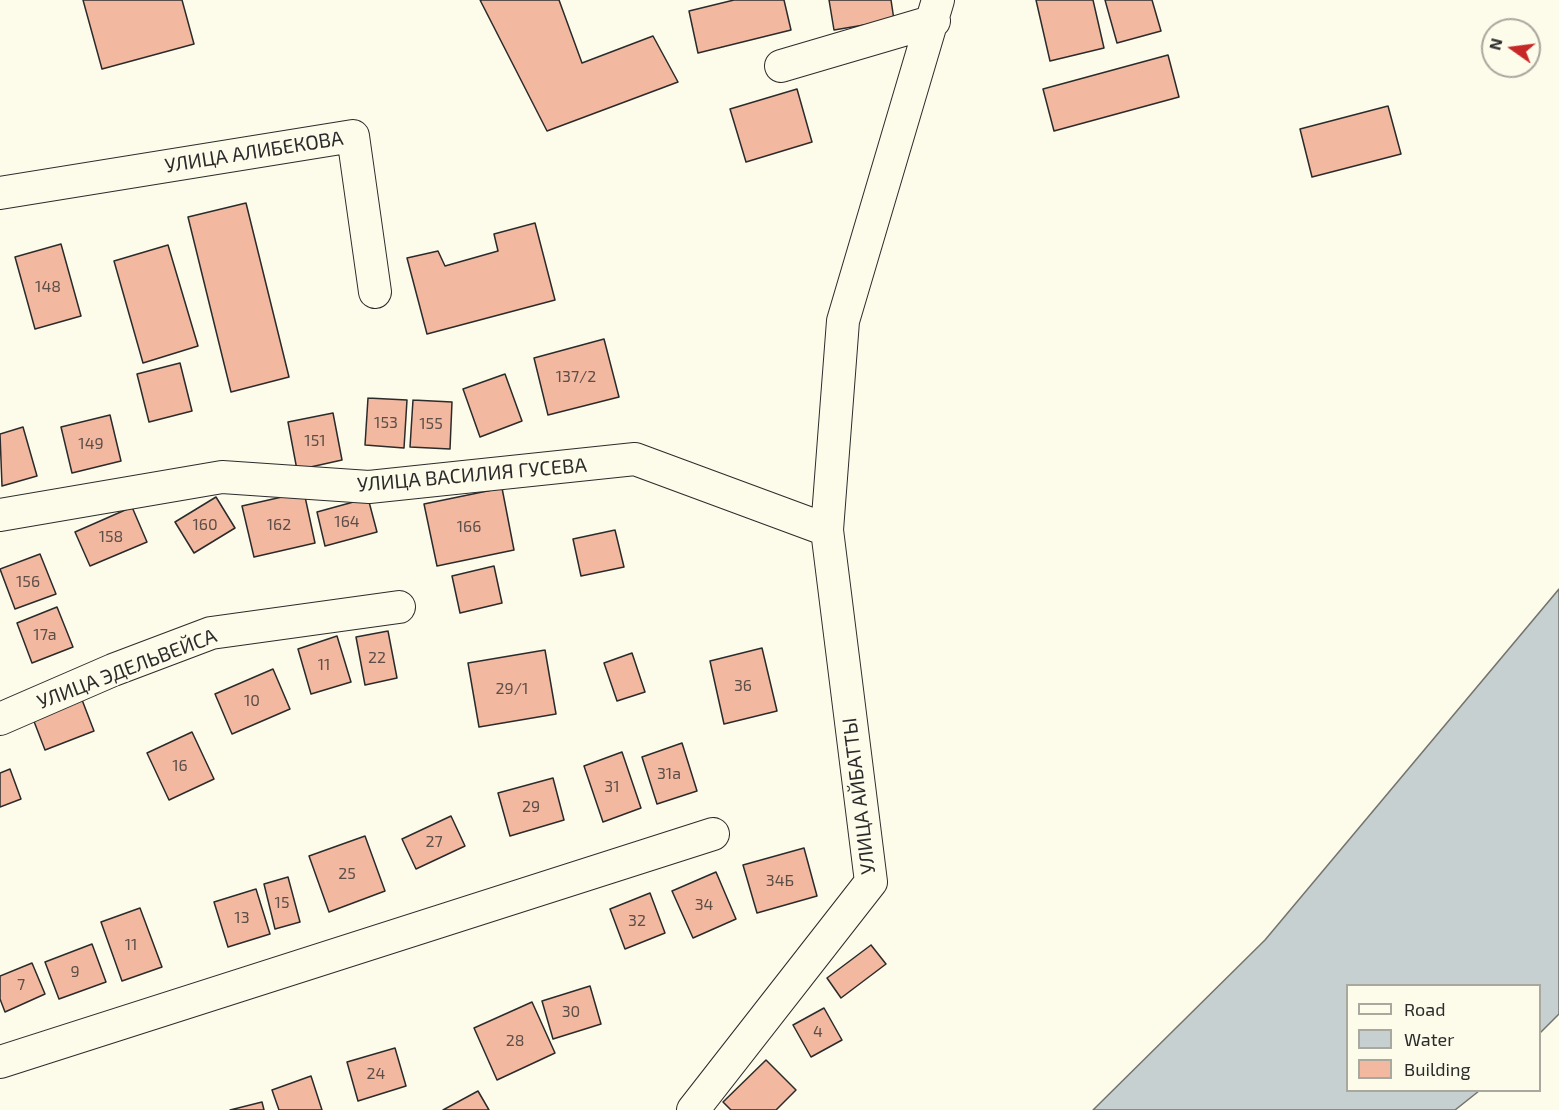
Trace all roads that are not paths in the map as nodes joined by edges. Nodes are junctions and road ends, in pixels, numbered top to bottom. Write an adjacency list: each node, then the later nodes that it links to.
1 (936, 10): 2 (street); 6 (street, УЛИЦА АЙБАТТЫ)
2 (781, 66)
3 (0, 193): 4 (street, УЛИЦА АЛИБЕКОВА)
4 (375, 292)
5 (0, 514): 6 (street, УЛИЦА ВАСИЛИЯ ГУСЕВА)
6 (827, 530): 11 (street, УЛИЦА АЙБАТТЫ)
7 (399, 607): 8 (street, УЛИЦА ЭДЕЛЬВЕЙСА)
8 (0, 719)
9 (713, 834): 10 (street)
10 (0, 1062)
11 (693, 1110)

